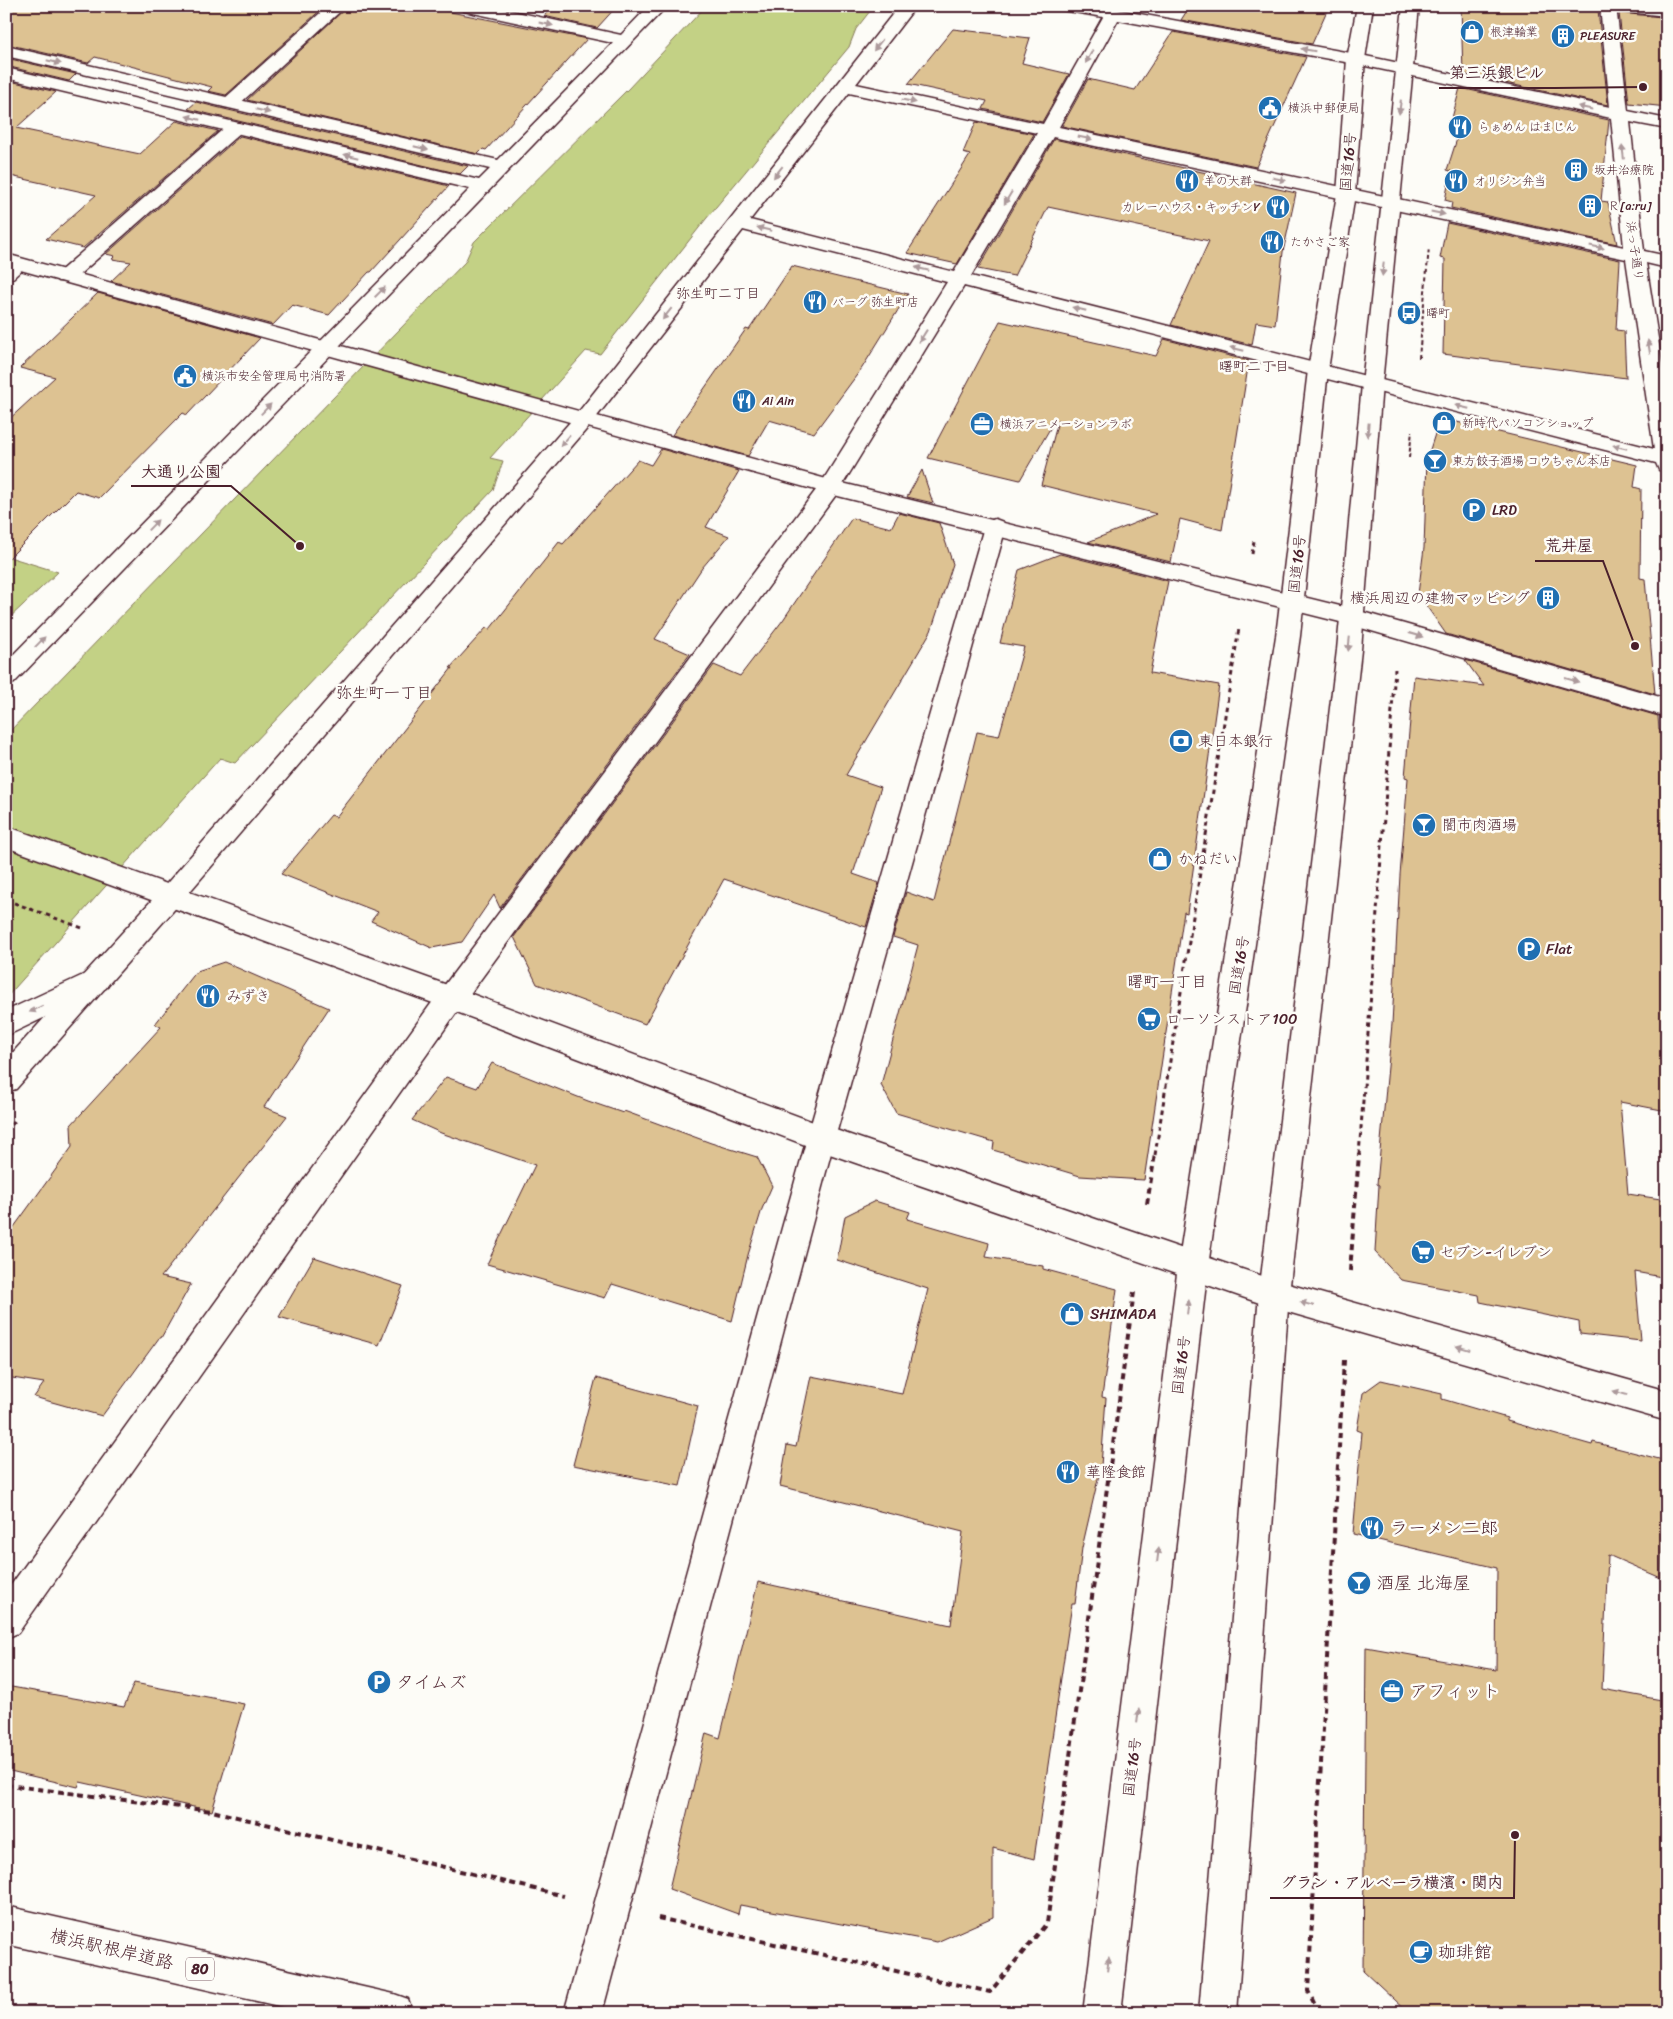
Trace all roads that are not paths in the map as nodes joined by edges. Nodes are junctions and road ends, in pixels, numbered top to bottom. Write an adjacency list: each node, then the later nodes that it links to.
1 (338, 6): 18 (main road)
2 (464, 6): 12 (main road, one-way to 12)
3 (659, 6): 12 (main road)
4 (908, 6): 17 (main road, one-way to 17)
5 (1068, 6): 11 (main road)
6 (1365, 6): 14 (main road, 国道16号)
7 (1411, 6): 15 (main road)
8 (1608, 6): 19 (main road, 浜っ子通り)
9 (1620, 6): 10 (main road)
10 (1667, 11)
11 (1113, 14): 14 (main road, one-way to 11); 22 (main road, one-way to 22)
12 (626, 41): 23 (main road)
13 (6, 50): 18 (main road, one-way to 18)
14 (1356, 59): 15 (main road); 25 (main road, 国道16号)
15 (1404, 70): 19 (main road, one-way to 15); 26 (main road, one-way to 26)
16 (6, 73): 21 (main road, one-way to 16)
17 (845, 87): 22 (main road, one-way to 22); 27 (main road, one-way to 27)
18 (230, 103): 23 (main road, one-way to 23)
19 (1618, 114): 20 (main road); 28 (main road, 浜っ子通り, one-way to 19)
20 (1667, 124)
21 (235, 128): 24 (main road, one-way to 21); 31 (main road)
22 (1048, 130): 25 (main road, one-way to 25); 32 (main road, one-way to 32)
23 (504, 168): 24 (main road)
24 (484, 187): 33 (main road, one-way to 24)
25 (1346, 194): 26 (main road); 34 (main road, 国道16号)
26 (1390, 203): 28 (main road, one-way to 28); 35 (main road, one-way to 35)
27 (739, 222): 32 (main road, one-way to 27); 36 (main road, one-way to 36)
28 (1635, 255): 29 (main road); 37 (main road, 浜っ子通り, one-way to 28)
29 (1667, 262)
30 (10, 266): 31 (main road)
31 (65, 277): 33 (main road)
32 (959, 279): 34 (main road, one-way to 32); 39 (main road, one-way to 39)
33 (326, 347): 36 (main road); 43 (main road, one-way to 33)
34 (1318, 370): 35 (main road); 41 (main road, 国道16号)
35 (1372, 384): 37 (main road, one-way to 35); 42 (main road, one-way to 42)
36 (584, 419): 39 (main road); 46 (main road, one-way to 46)
37 (1666, 459): 38 (main road, 浜っ子通り)
38 (1667, 465)
39 (830, 487): 40 (main road); 48 (main road)
40 (995, 526): 41 (main road); 51 (main road)
41 (1292, 602): 42 (main road); 52 (main road, 国道16号)
42 (1352, 617): 44 (main road, one-way to 44); 53 (main road, one-way to 53)
43 (6, 677)
44 (1667, 708)
45 (6, 836): 46 (main road)
46 (171, 896): 47 (main road); 48 (main road)
47 (96, 980): 49 (main road, one-way to 49); 50 (main road)
48 (451, 998): 51 (main road); 55 (main road)
49 (6, 1024)
50 (6, 1080)
51 (821, 1138): 52 (main road); 58 (main road)
52 (1193, 1266): 53 (main road); 59 (main road, 国道16号, one-way to 52)
53 (1274, 1294): 54 (main road, one-way to 53); 60 (main road)
54 (1667, 1406)
55 (6, 1621)
56 (6, 1924): 57 (main road, 横浜駅根岸道路 / 80)
57 (394, 2013)
58 (583, 2013)
59 (1102, 2013)
60 (1218, 2013)

